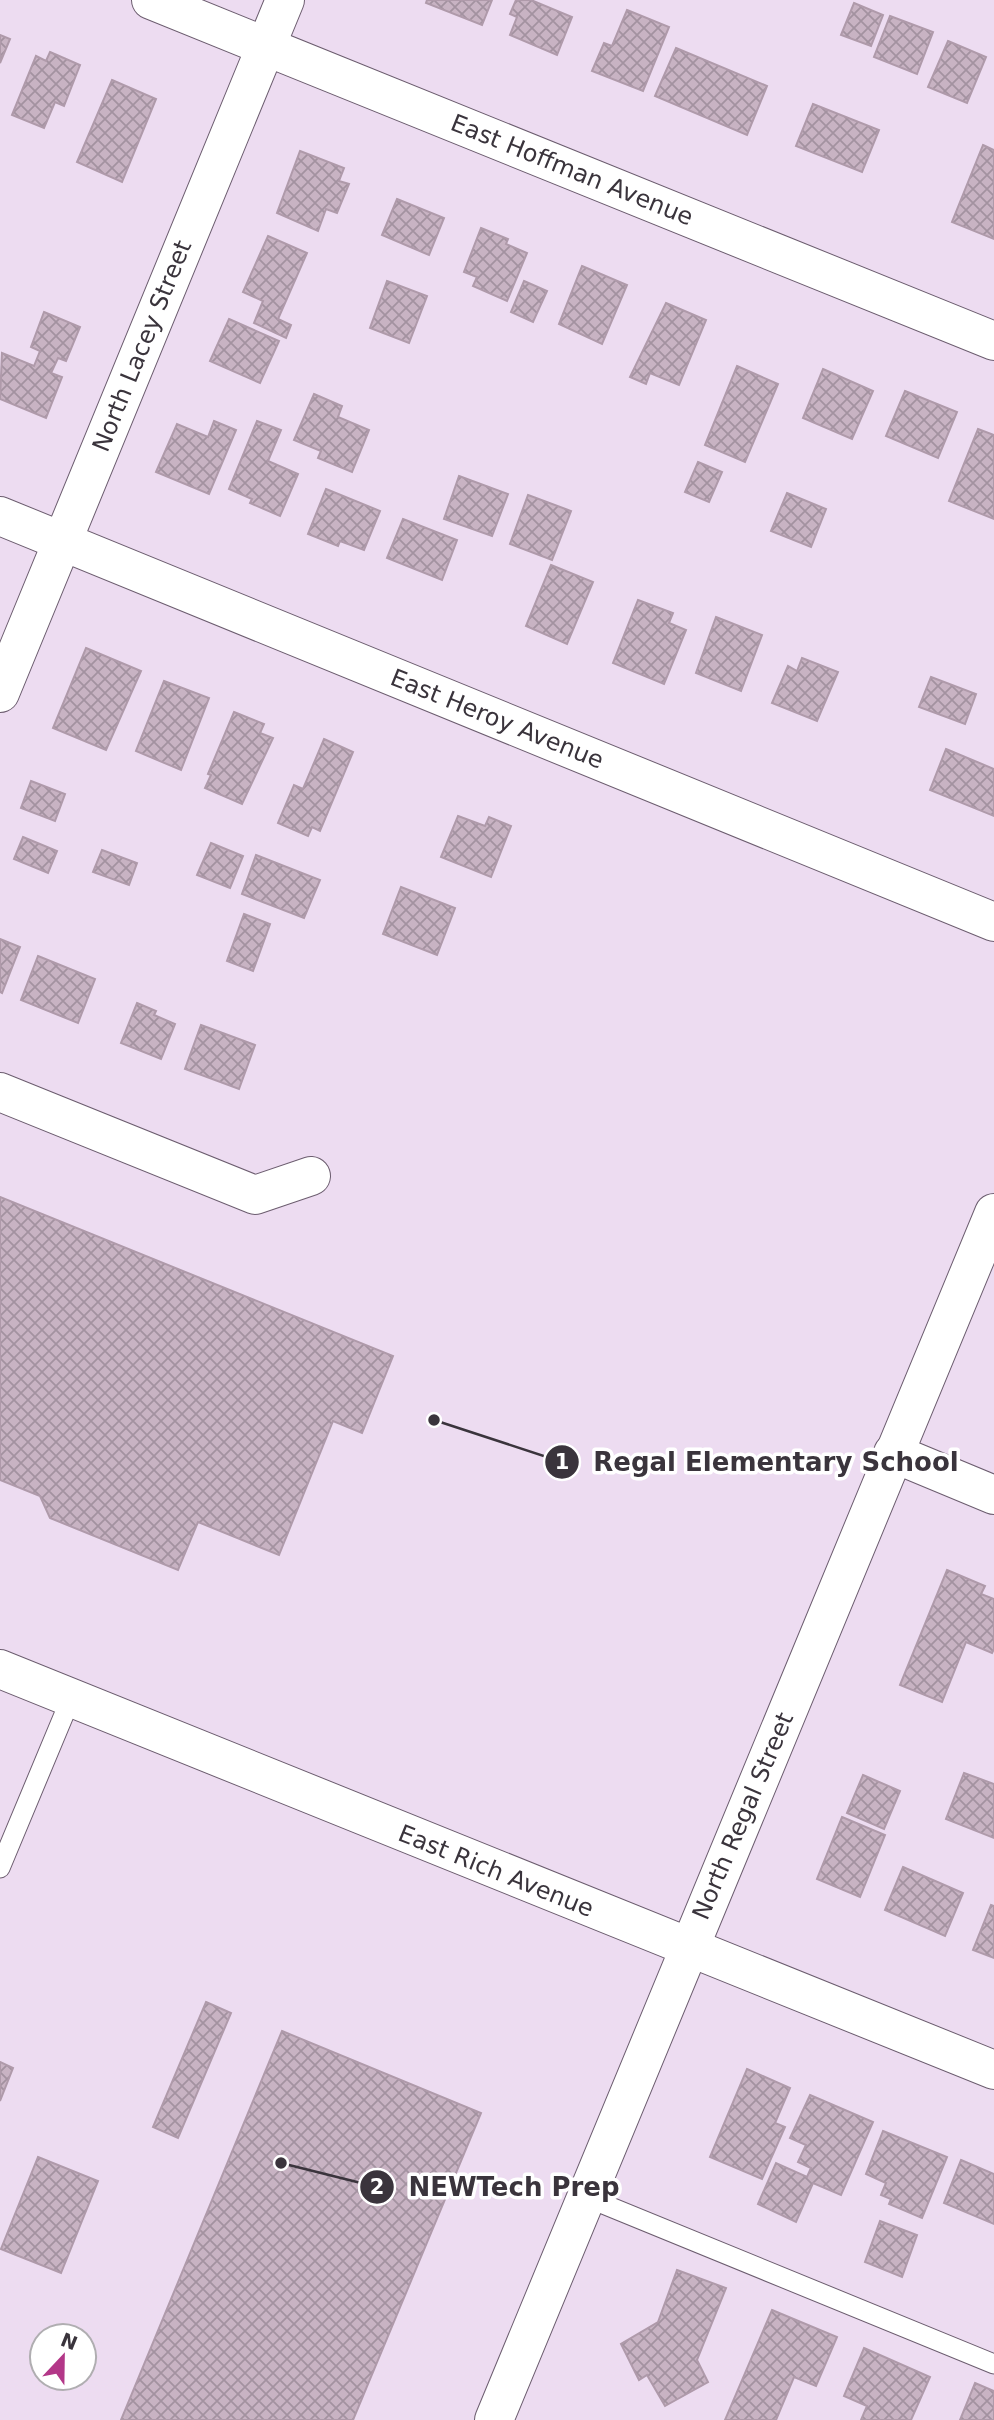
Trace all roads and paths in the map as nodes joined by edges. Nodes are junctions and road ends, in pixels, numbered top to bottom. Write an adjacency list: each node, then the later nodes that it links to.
1 (151, 0): 3 (street, East Hoffman Avenue)
2 (285, 0): 3 (street, North Lacey Street)
3 (266, 46): 4 (street, East Hoffman Avenue); 6 (street, North Lacey Street)
4 (994, 341)
5 (0, 516): 6 (street, East Heroy Avenue)
6 (62, 541): 7 (street, North Lacey Street); 8 (street, East Heroy Avenue)
7 (0, 693)
8 (994, 922)
9 (0, 1092): 10 (street)
10 (311, 1176)
11 (994, 1213): 12 (street, North Regal Street)
12 (893, 1453): 13 (street); 17 (street, North Regal Street)
13 (994, 1494)
14 (0, 1669): 15 (street, East Rich Avenue)
15 (71, 1698): 16 (lane); 17 (street, East Rich Avenue)
16 (0, 1868)
17 (688, 1949): 18 (street, East Rich Avenue); 19 (street, North Regal Street)
18 (994, 2070)
19 (586, 2197): 20 (lane); 21 (street, North Regal Street)
20 (994, 2364)
21 (494, 2420)

